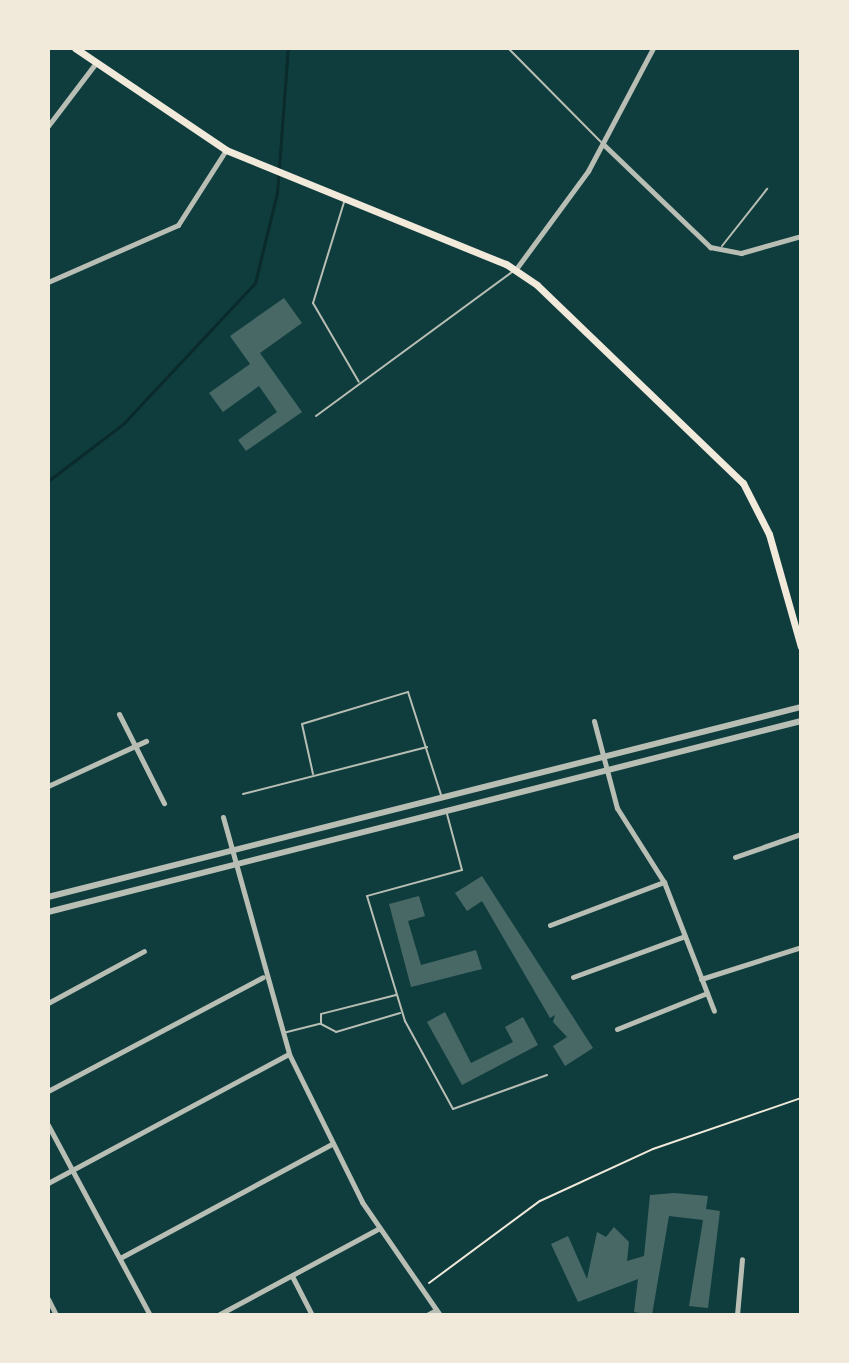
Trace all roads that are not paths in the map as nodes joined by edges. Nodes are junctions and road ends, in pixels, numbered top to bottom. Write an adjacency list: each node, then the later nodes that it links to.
1 (75, 48): 4 (main road)
2 (508, 48): 6 (lane)
3 (653, 48): 6 (street)
4 (95, 64): 5 (street); 7 (main road)
5 (48, 126)
6 (603, 144): 11 (street); 12 (street)
7 (226, 150): 9 (main road); 13 (street)
8 (767, 189): 11 (lane)
9 (345, 198): 12 (main road); 14 (lane)
10 (801, 236): 11 (street)
11 (718, 250)
12 (516, 269): 14 (lane); 16 (main road)
13 (48, 282)
14 (360, 383): 15 (lane)
15 (316, 416)
16 (801, 647)
17 (801, 707): 24 (street)
18 (119, 714): 23 (street)
19 (594, 721): 24 (street)
20 (801, 721): 25 (street)
21 (146, 741): 23 (street)
22 (428, 746): 26 (lane); 26 (lane); 29 (lane)
23 (132, 750): 27 (street); 30 (street)
24 (602, 756): 25 (street); 29 (street)
25 (606, 771): 31 (street); 37 (street)
26 (313, 774): 28 (lane)
27 (48, 786)
28 (243, 794)
29 (441, 797): 34 (street)
30 (164, 803)
31 (446, 812): 36 (street); 48 (lane)
32 (223, 817): 34 (street)
33 (801, 834): 35 (street)
34 (230, 851): 36 (street); 38 (street)
35 (735, 857)
36 (233, 865): 39 (street); 44 (street)
37 (664, 882): 40 (street); 41 (street)
38 (48, 897)
39 (48, 912)
40 (550, 925)
41 (685, 936): 45 (street); 46 (street)
42 (801, 947): 46 (street)
43 (144, 951): 49 (street)
44 (263, 977): 54 (street); 57 (street)
45 (573, 977)
46 (701, 979): 47 (street)
47 (707, 993): 50 (street); 53 (street)
48 (397, 995): 51 (lane); 52 (lane)
49 (48, 1003)
50 (714, 1011)
51 (402, 1012): 52 (lane); 56 (lane)
52 (321, 1024): 54 (lane)
53 (617, 1029)
54 (282, 1033): 55 (street)
55 (289, 1054): 59 (street); 60 (street)
56 (547, 1075)
57 (48, 1091)
58 (48, 1125): 60 (street)
59 (332, 1144): 62 (street); 63 (street)
60 (73, 1170): 61 (street); 63 (street)
61 (48, 1183)
62 (378, 1229): 65 (street); 67 (street)
63 (120, 1258): 69 (street)
64 (742, 1259): 73 (street)
65 (292, 1276): 70 (street); 71 (street)
66 (48, 1299): 68 (street)
67 (438, 1313): 72 (street)
68 (56, 1315)
69 (150, 1315)
70 (218, 1315)
71 (312, 1315)
72 (427, 1315)
73 (737, 1315)

